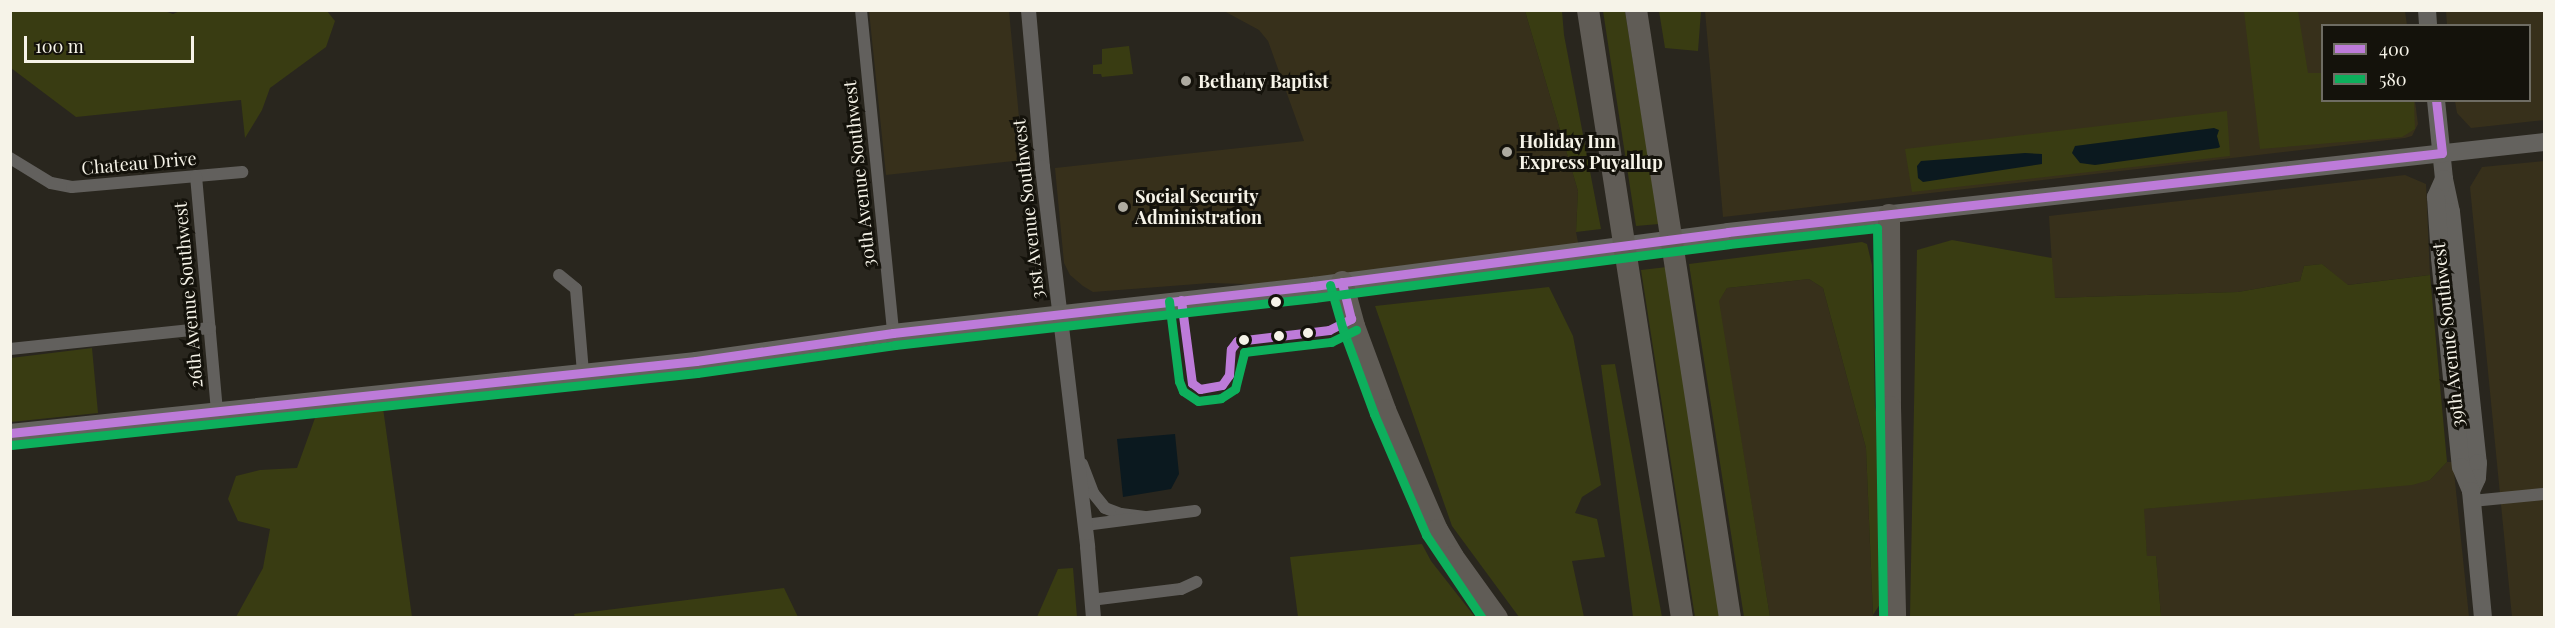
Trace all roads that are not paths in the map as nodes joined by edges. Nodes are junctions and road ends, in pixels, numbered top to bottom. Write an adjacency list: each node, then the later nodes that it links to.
1 (861, 10): 16 (street, 30th Avenue Southwest)
2 (1028, 10): 14 (street, 31st Avenue Southwest)
3 (1588, 10): 31 (highway)
4 (1636, 10): 32 (highway)
5 (2436, 102): 7 (main road, 39th Avenue Southwest)
6 (2544, 142): 7 (main road)
7 (2442, 153): 11 (main road); 23 (main road, 39th Avenue Southwest)
8 (10, 158): 10 (street, Chateau Drive)
9 (242, 171): 10 (street, Chateau Drive)
10 (196, 176): 15 (street, 26th Avenue Southwest)
11 (1889, 215): 13 (main road); 33 (highway)
12 (559, 275): 18 (street)
13 (1342, 282): 14 (main road); 30 (highway)
14 (1059, 315): 16 (main road); 21 (street, 31st Avenue Southwest)
15 (210, 328): 17 (street); 19 (street, 26th Avenue Southwest)
16 (893, 333): 18 (main road)
17 (10, 349)
18 (583, 373): 19 (main road)
19 (217, 411): 20 (main road)
20 (10, 433)
21 (1075, 441): 25 (street); 26 (street, 31st Avenue Southwest)
22 (2544, 494): 23 (street)
23 (2471, 496): 34 (main road, 39th Avenue Southwest)
24 (1196, 511): 25 (street)
25 (1145, 517): 26 (street)
26 (1085, 525): 28 (street, 31st Avenue Southwest)
27 (1196, 582): 28 (street)
28 (1091, 600): 29 (street, 31st Avenue Southwest)
29 (1092, 618)
30 (1497, 618)
31 (1682, 618)
32 (1730, 618)
33 (1895, 618)
34 (2483, 618)

